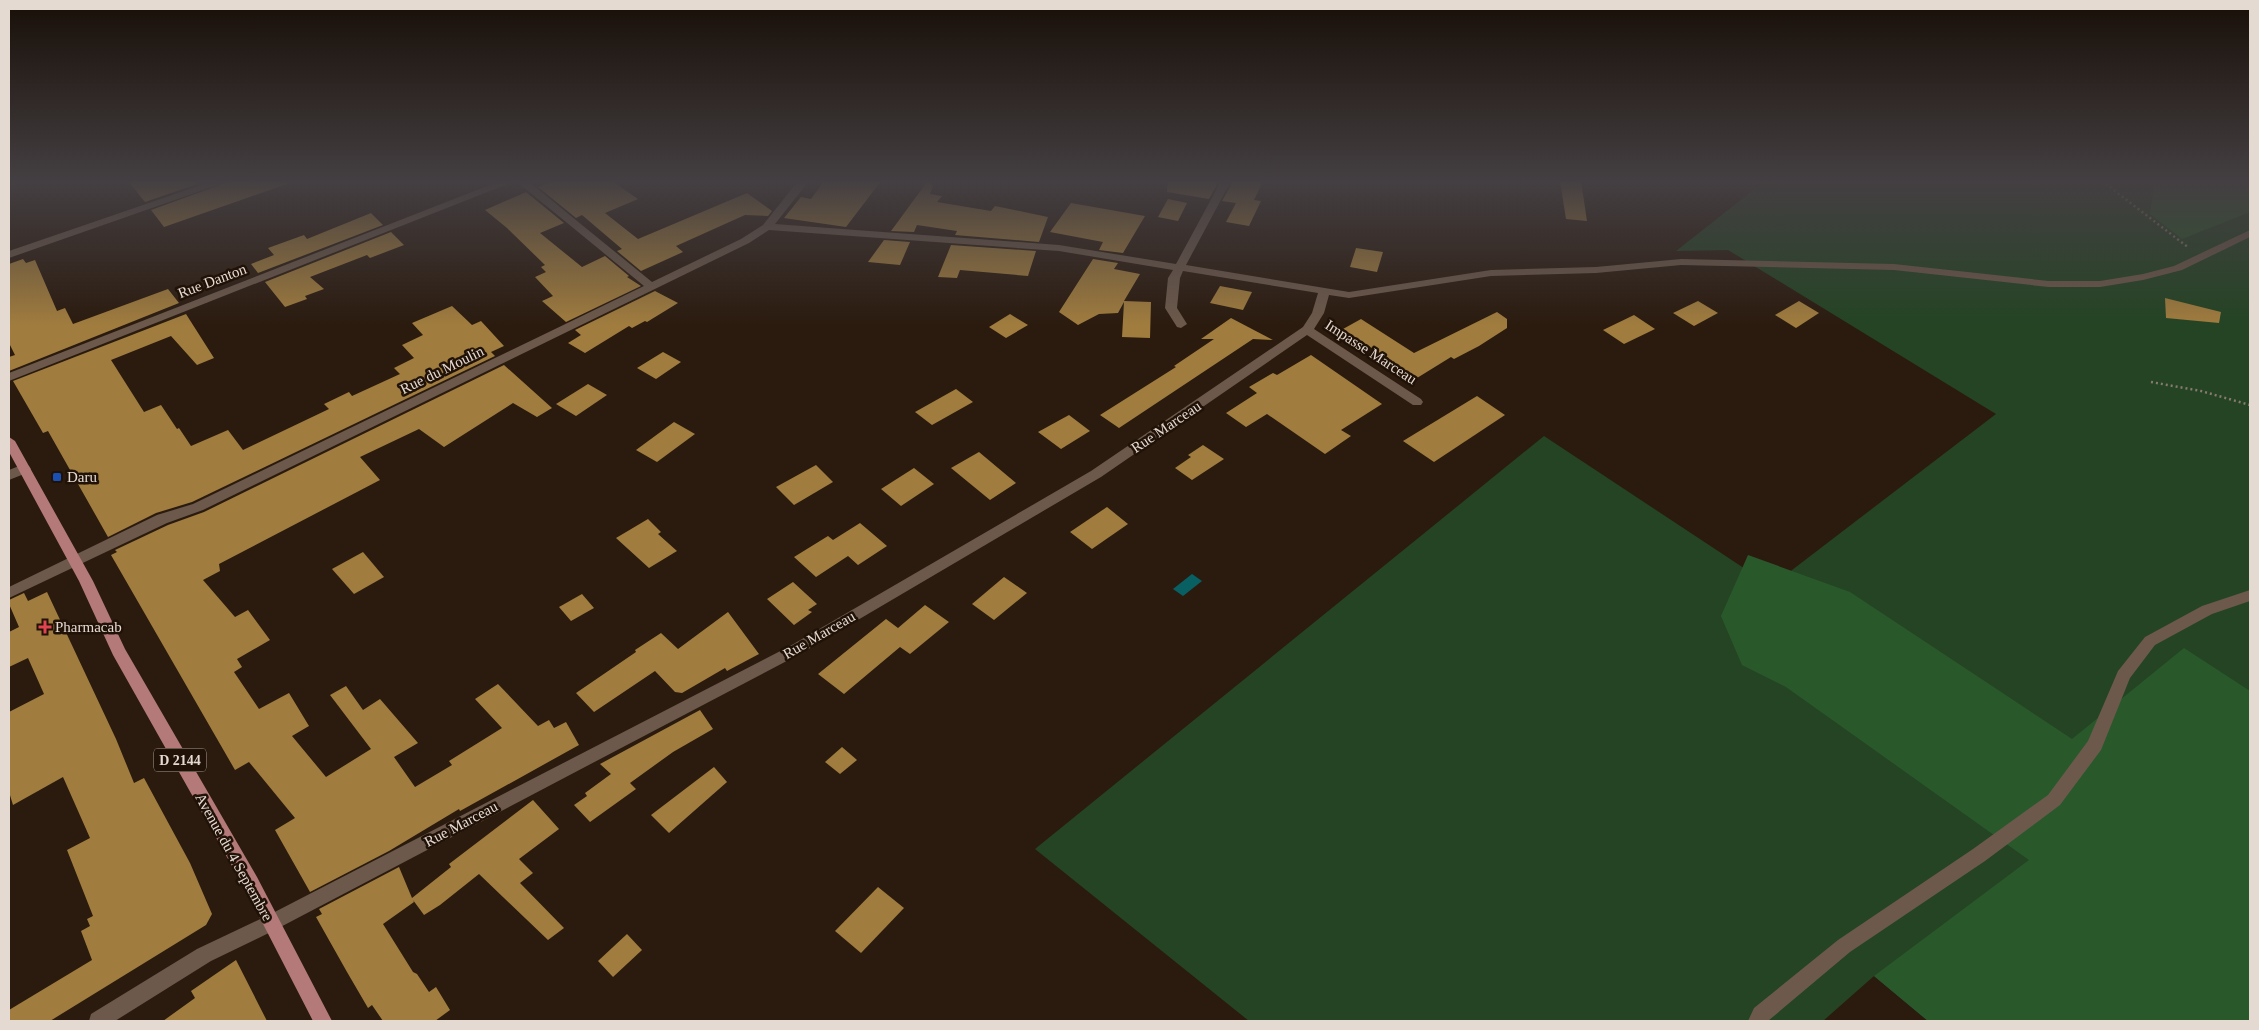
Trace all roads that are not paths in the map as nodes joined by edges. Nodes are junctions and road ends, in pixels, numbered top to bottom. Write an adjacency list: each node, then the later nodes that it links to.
1 (84, 229): 8 (street)
2 (387, 229): 14 (street, Rue Danton)
3 (581, 229): 10 (street)
4 (764, 229): 10 (street, Rue du Moulin)
5 (796, 229): 9 (street)
6 (1201, 229): 9 (street)
7 (2250, 233): 11 (street)
8 (9, 255)
9 (1181, 267): 11 (street); 12 (street)
10 (651, 286): 19 (street, Rue du Moulin)
11 (1324, 291): 13 (street, Rue Marceau)
12 (1181, 324)
13 (1307, 330): 15 (street, Impasse Marceau); 22 (street, Rue Marceau)
14 (9, 376)
15 (1417, 402)
16 (9, 440): 17 (main road, Avenue du 4 Septembre / D 2144)
17 (24, 469): 18 (street); 19 (main road, Avenue du 4 Septembre / D 2144)
18 (9, 475)
19 (75, 562): 20 (street, Rue du Moulin); 22 (main road, Avenue du 4 Septembre / D 2144)
20 (9, 592)
21 (2250, 595): 25 (street)
22 (270, 923): 23 (street, Rue Marceau); 24 (main road, Avenue du 4 Septembre / D 2144)
23 (98, 1021)
24 (323, 1021)
25 (1757, 1021)

